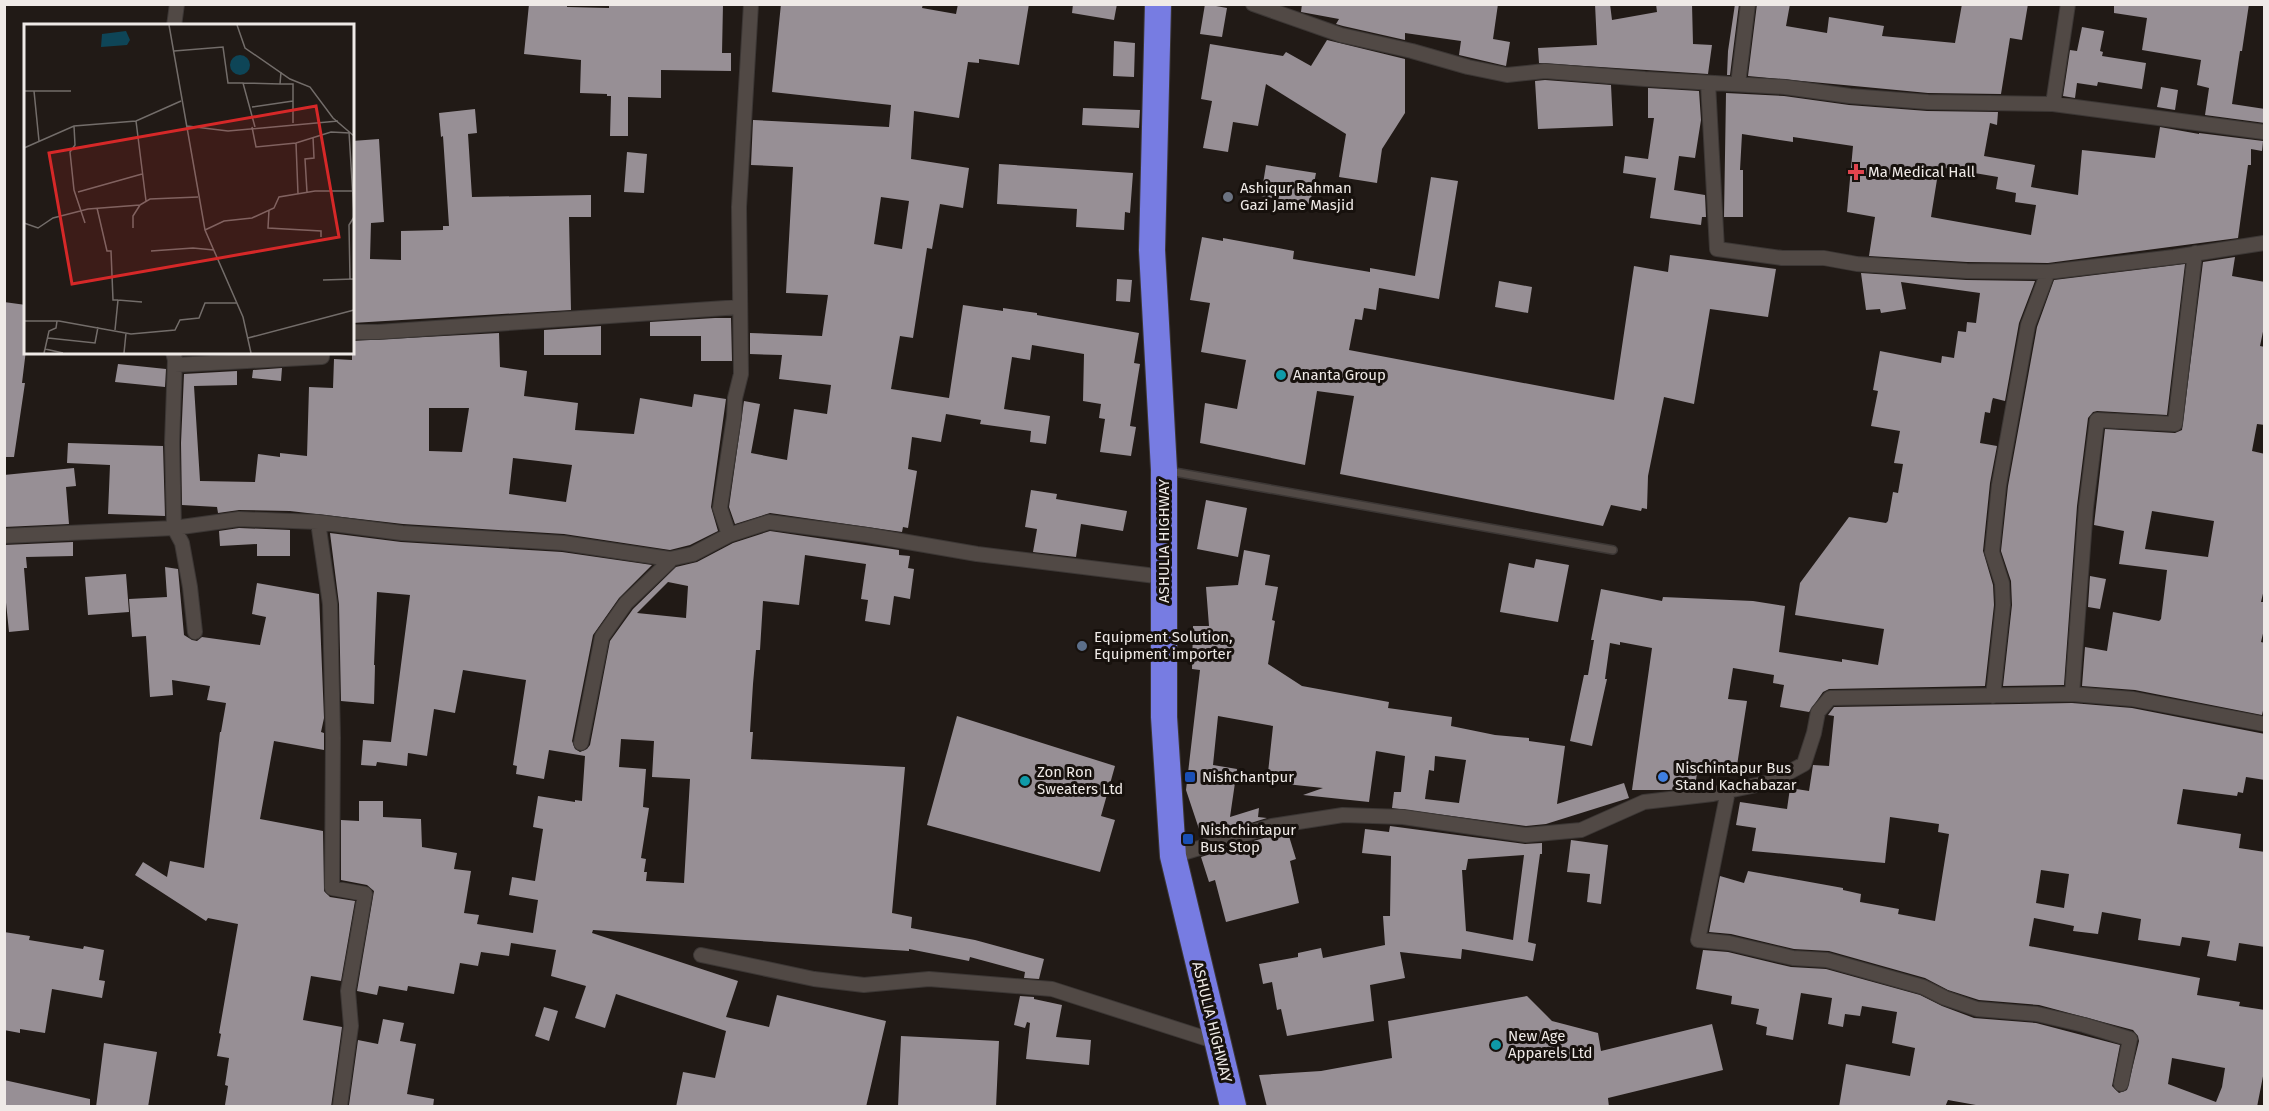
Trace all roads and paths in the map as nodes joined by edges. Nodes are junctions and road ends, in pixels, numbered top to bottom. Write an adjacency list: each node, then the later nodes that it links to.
1 (177, 4): 7 (street)
2 (752, 4): 15 (street)
3 (1158, 4): 19 (highway, ASHULIA HIGHWAY)
4 (1253, 4): 8 (street)
5 (1748, 4): 9 (street)
6 (2068, 4): 10 (street)
7 (174, 24)
8 (1708, 83): 9 (street); 14 (street)
9 (1738, 84): 10 (street)
10 (2053, 104): 11 (street)
11 (2265, 132)
12 (2265, 243): 13 (street)
13 (2195, 253): 14 (street); 28 (street)
14 (2048, 272): 29 (street)
15 (740, 307): 16 (street); 22 (street)
16 (354, 332)
17 (322, 354): 18 (street)
18 (174, 359): 21 (street)
19 (1164, 470): 24 (lane); 26 (highway, ASHULIA HIGHWAY)
20 (318, 522): 21 (street); 25 (street); 37 (street)
21 (174, 528): 23 (street); 27 (street)
22 (729, 535): 25 (street); 26 (street)
23 (4, 536)
24 (1613, 550)
25 (670, 559): 31 (street)
26 (1164, 577): 33 (highway, ASHULIA HIGHWAY)
27 (195, 632)
28 (2072, 694): 29 (street); 30 (street)
29 (1993, 696): 32 (street)
30 (2265, 724)
31 (581, 743)
32 (1728, 791): 33 (street); 36 (street)
33 (1173, 856): 35 (highway, ASHULIA HIGHWAY)
34 (701, 956): 35 (street)
35 (1217, 1042): 38 (highway, ASHULIA HIGHWAY)
36 (2121, 1084)
37 (340, 1107)
38 (1233, 1107)

